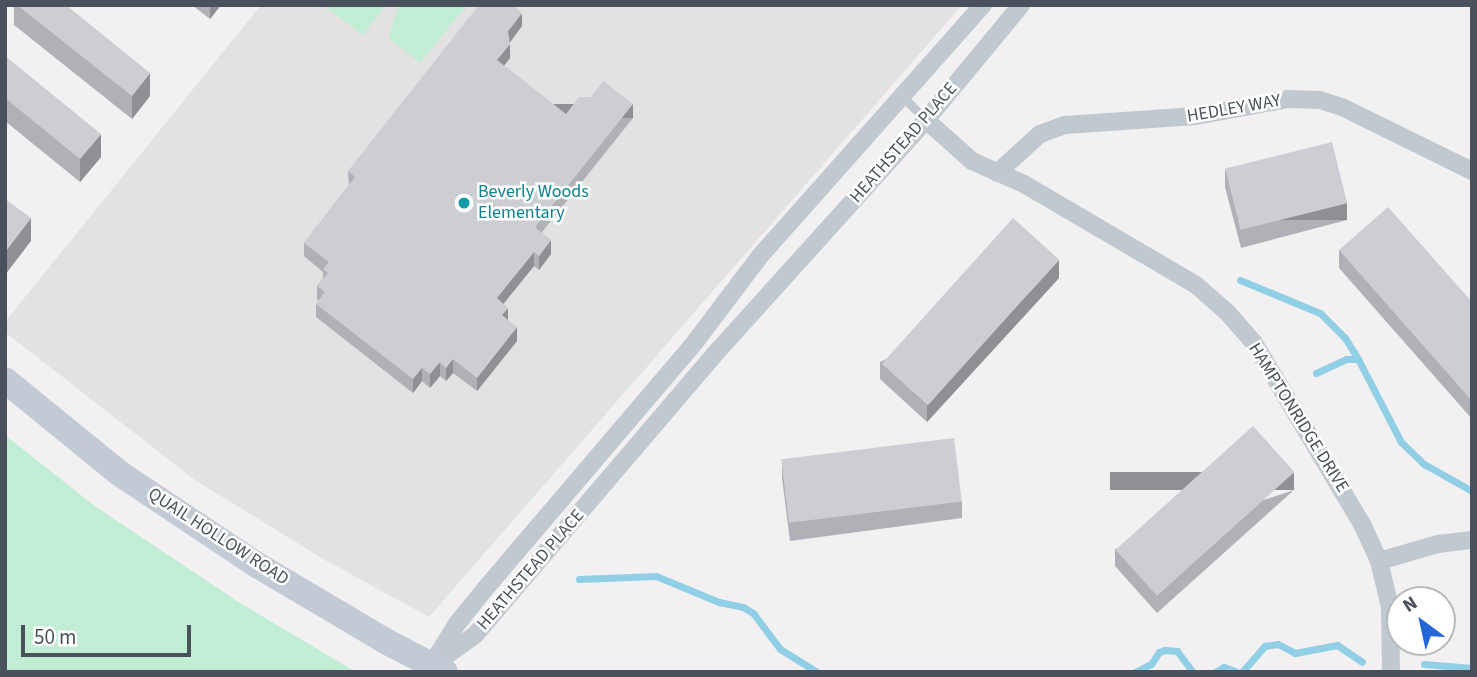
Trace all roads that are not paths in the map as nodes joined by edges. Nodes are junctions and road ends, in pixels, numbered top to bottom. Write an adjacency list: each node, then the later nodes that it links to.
1 (983, 5): 3 (street, HEATHSTEAD PLACE)
2 (1020, 5): 4 (street, HEATHSTEAD PLACE)
3 (903, 97): 4 (lane); 10 (street, HEATHSTEAD PLACE)
4 (926, 120): 6 (street, HAMPTONRIDGE DRIVE); 10 (street, HEATHSTEAD PLACE)
5 (1472, 171): 6 (street, HEDLEY WAY)
6 (997, 173): 9 (street, HAMPTONRIDGE DRIVE)
7 (5, 380): 10 (main road, QUAIL HOLLOW ROAD)
8 (1472, 540): 9 (street)
9 (1379, 561): 11 (street, HAMPTONRIDGE DRIVE)
10 (438, 669)
11 (1391, 672)

